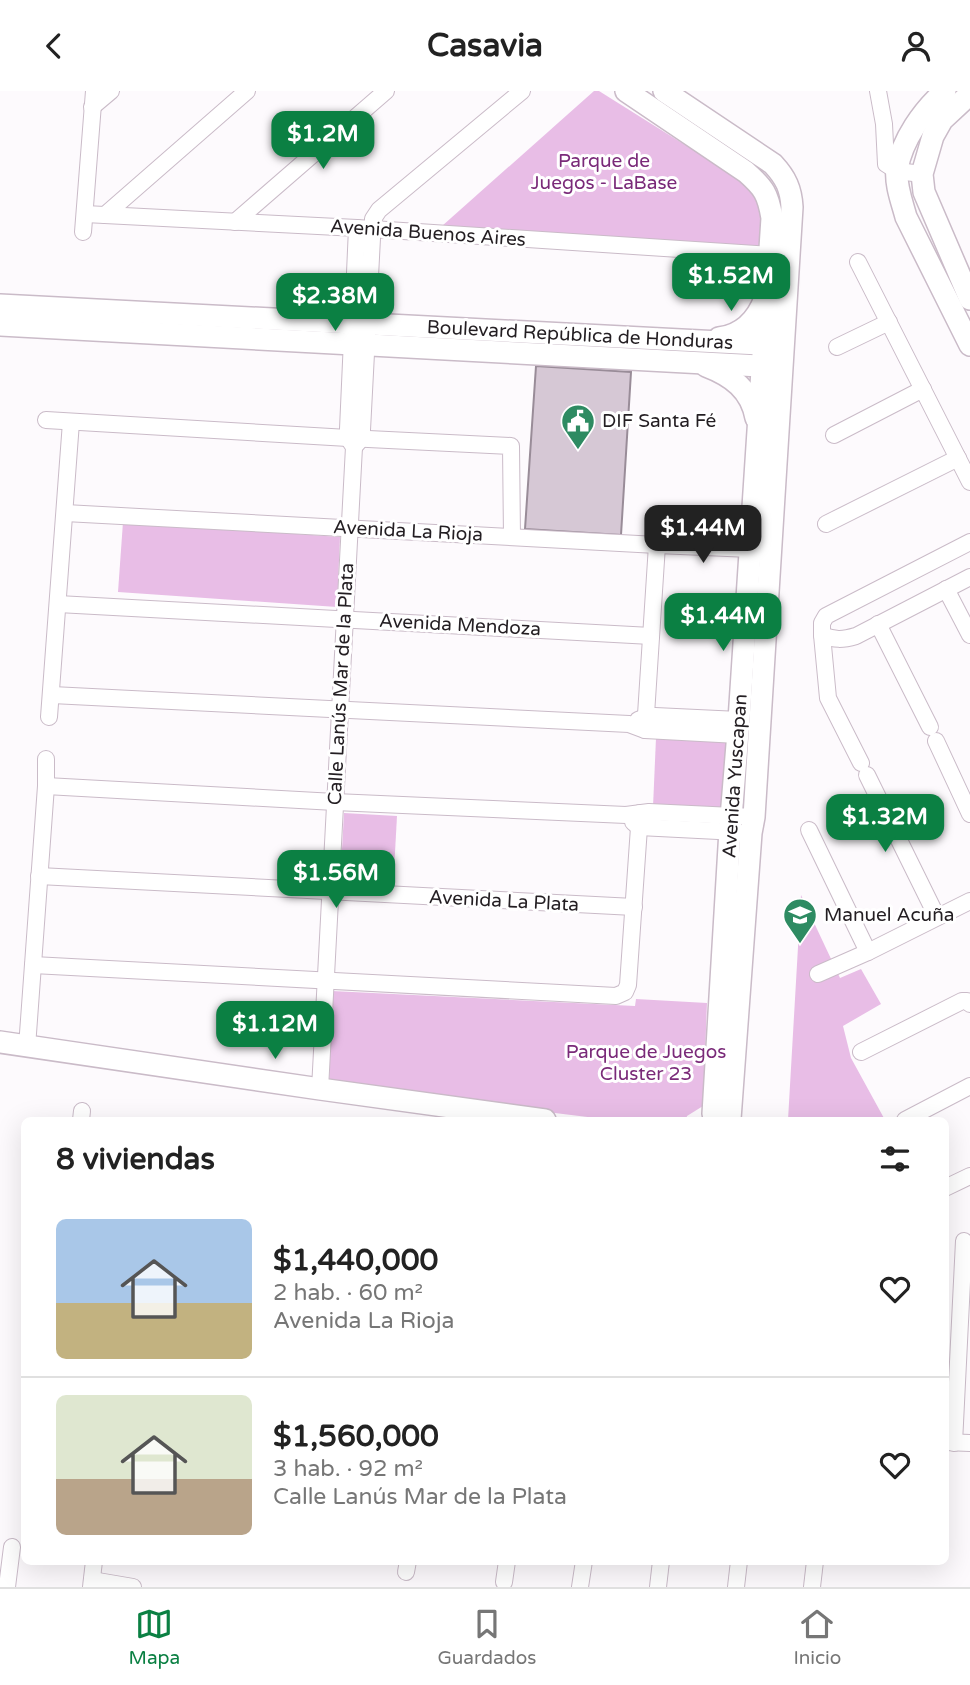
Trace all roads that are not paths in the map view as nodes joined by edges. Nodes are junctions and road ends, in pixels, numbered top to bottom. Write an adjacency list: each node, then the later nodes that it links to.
1 (111, 91): 10 (street)
2 (247, 91): 14 (street)
3 (386, 91): 15 (street)
4 (523, 91): 16 (street, Calle Lanús Mar de la Plata)
5 (626, 91): 18 (street, Avenida Yuscapan)
6 (664, 91): 29 (street, Avenida Yuscapan)
7 (878, 91): 12 (street)
8 (945, 91): 12 (street)
9 (970, 94): 11 (street)
10 (93, 99): 13 (street)
11 (924, 167): 12 (street); 21 (street)
12 (897, 171): 26 (street)
13 (85, 214): 14 (street, Avenida Buenos Aires); 17 (street)
14 (105, 215): 15 (street, Avenida Buenos Aires)
15 (235, 222): 16 (street, Avenida Buenos Aires)
16 (364, 229): 18 (street, Avenida Buenos Aires); 24 (street, Calle Lanús Mar de la Plata)
17 (83, 232)
18 (771, 255): 20 (street, Avenida Yuscapan)
19 (858, 262): 23 (street)
20 (768, 289): 27 (street); 29 (street, Avenida Yuscapan)
21 (970, 299)
22 (0, 305): 24 (street, Boulevard República de Honduras)
23 (889, 322): 30 (street); 33 (street)
24 (361, 323): 27 (street, Boulevard República de Honduras); 28 (street, Calle Lanús Mar de la Plata)
25 (0, 325): 28 (street, Boulevard República de Honduras)
26 (967, 331)
27 (698, 341): 29 (street, Boulevard República de Honduras)
28 (360, 345): 31 (street, Boulevard República de Honduras); 38 (street, Calle Lanús Mar de la Plata)
29 (774, 345): 32 (street, Avenida Yuscapan)
30 (837, 347)
31 (698, 363): 32 (street, Boulevard República de Honduras); 36 (street)
32 (773, 367): 36 (street, Avenida Yuscapan); 66 (street, Avenida Yuscapan)
33 (923, 389): 37 (street); 39 (street)
34 (46, 420): 35 (street)
35 (71, 422): 38 (street); 41 (street)
36 (758, 435): 47 (street, Avenida Yuscapan)
37 (834, 435)
38 (354, 442): 43 (street, Calle Lanús Mar de la Plata); 44 (street)
39 (958, 458): 40 (street); 42 (street)
40 (970, 482)
41 (65, 513): 43 (street, Avenida La Rioja); 50 (street)
42 (826, 524)
43 (349, 528): 44 (street, Avenida La Rioja); 51 (street, Calle Lanús Mar de la Plata)
44 (512, 537): 46 (street, Avenida La Rioja)
45 (970, 542): 53 (street)
46 (657, 545): 47 (street, Avenida La Rioja); 55 (street)
47 (751, 549): 60 (street, Avenida Yuscapan)
48 (970, 577): 49 (street)
49 (946, 589): 52 (street); 54 (street)
50 (58, 604): 51 (street, Avenida Mendoza); 56 (street)
51 (345, 619): 55 (street, Avenida Mendoza); 57 (street, Calle Lanús Mar de la Plata)
52 (878, 624): 53 (street); 64 (street)
53 (822, 635): 72 (street)
54 (970, 635)
55 (651, 636): 59 (street)
56 (52, 695): 57 (street); 58 (street)
57 (340, 709): 59 (street); 63 (street, Calle Lanús Mar de la Plata)
58 (49, 716)
59 (645, 724): 60 (street)
60 (738, 727): 66 (street, Avenida Yuscapan)
61 (46, 759): 62 (street)
62 (46, 786): 63 (street); 68 (street)
63 (335, 802): 65 (street); 69 (street, Calle Lanús Mar de la Plata)
64 (970, 814)
65 (635, 818): 66 (street); 71 (street)
66 (742, 824): 84 (street, Avenida Yuscapan)
67 (810, 830): 73 (street)
68 (39, 876): 69 (street, Avenida La Plata); 74 (street)
69 (330, 891): 71 (street, Avenida La Plata); 76 (street, Calle Lanús Mar de la Plata)
70 (970, 901): 72 (street)
71 (634, 908): 76 (street)
72 (937, 917): 73 (street)
73 (868, 952): 75 (street)
74 (33, 965): 76 (street); 79 (street)
75 (818, 974)
76 (325, 981): 82 (street, Calle Lanús Mar de la Plata)
77 (970, 1004): 80 (street)
78 (0, 1042): 79 (street)
79 (27, 1047): 82 (street)
80 (861, 1052)
81 (970, 1086): 85 (street)
82 (320, 1089): 83 (street)
83 (523, 1117)
84 (719, 1117)
85 (911, 1117)
86 (970, 1176): 87 (street)
87 (949, 1186)
88 (964, 1241): 89 (street)
89 (956, 1443)
90 (12, 1547): 97 (street)
91 (93, 1565): 99 (street)
92 (506, 1565): 98 (street)
93 (583, 1565): 102 (street)
94 (661, 1565): 103 (street)
95 (739, 1565): 104 (street)
96 (814, 1565): 105 (street)
97 (5, 1566): 100 (street)
98 (504, 1582)
99 (91, 1583): 101 (street)
100 (6, 1587)
101 (133, 1587)
102 (580, 1587)
103 (658, 1587)
104 (736, 1587)
105 (812, 1587)

